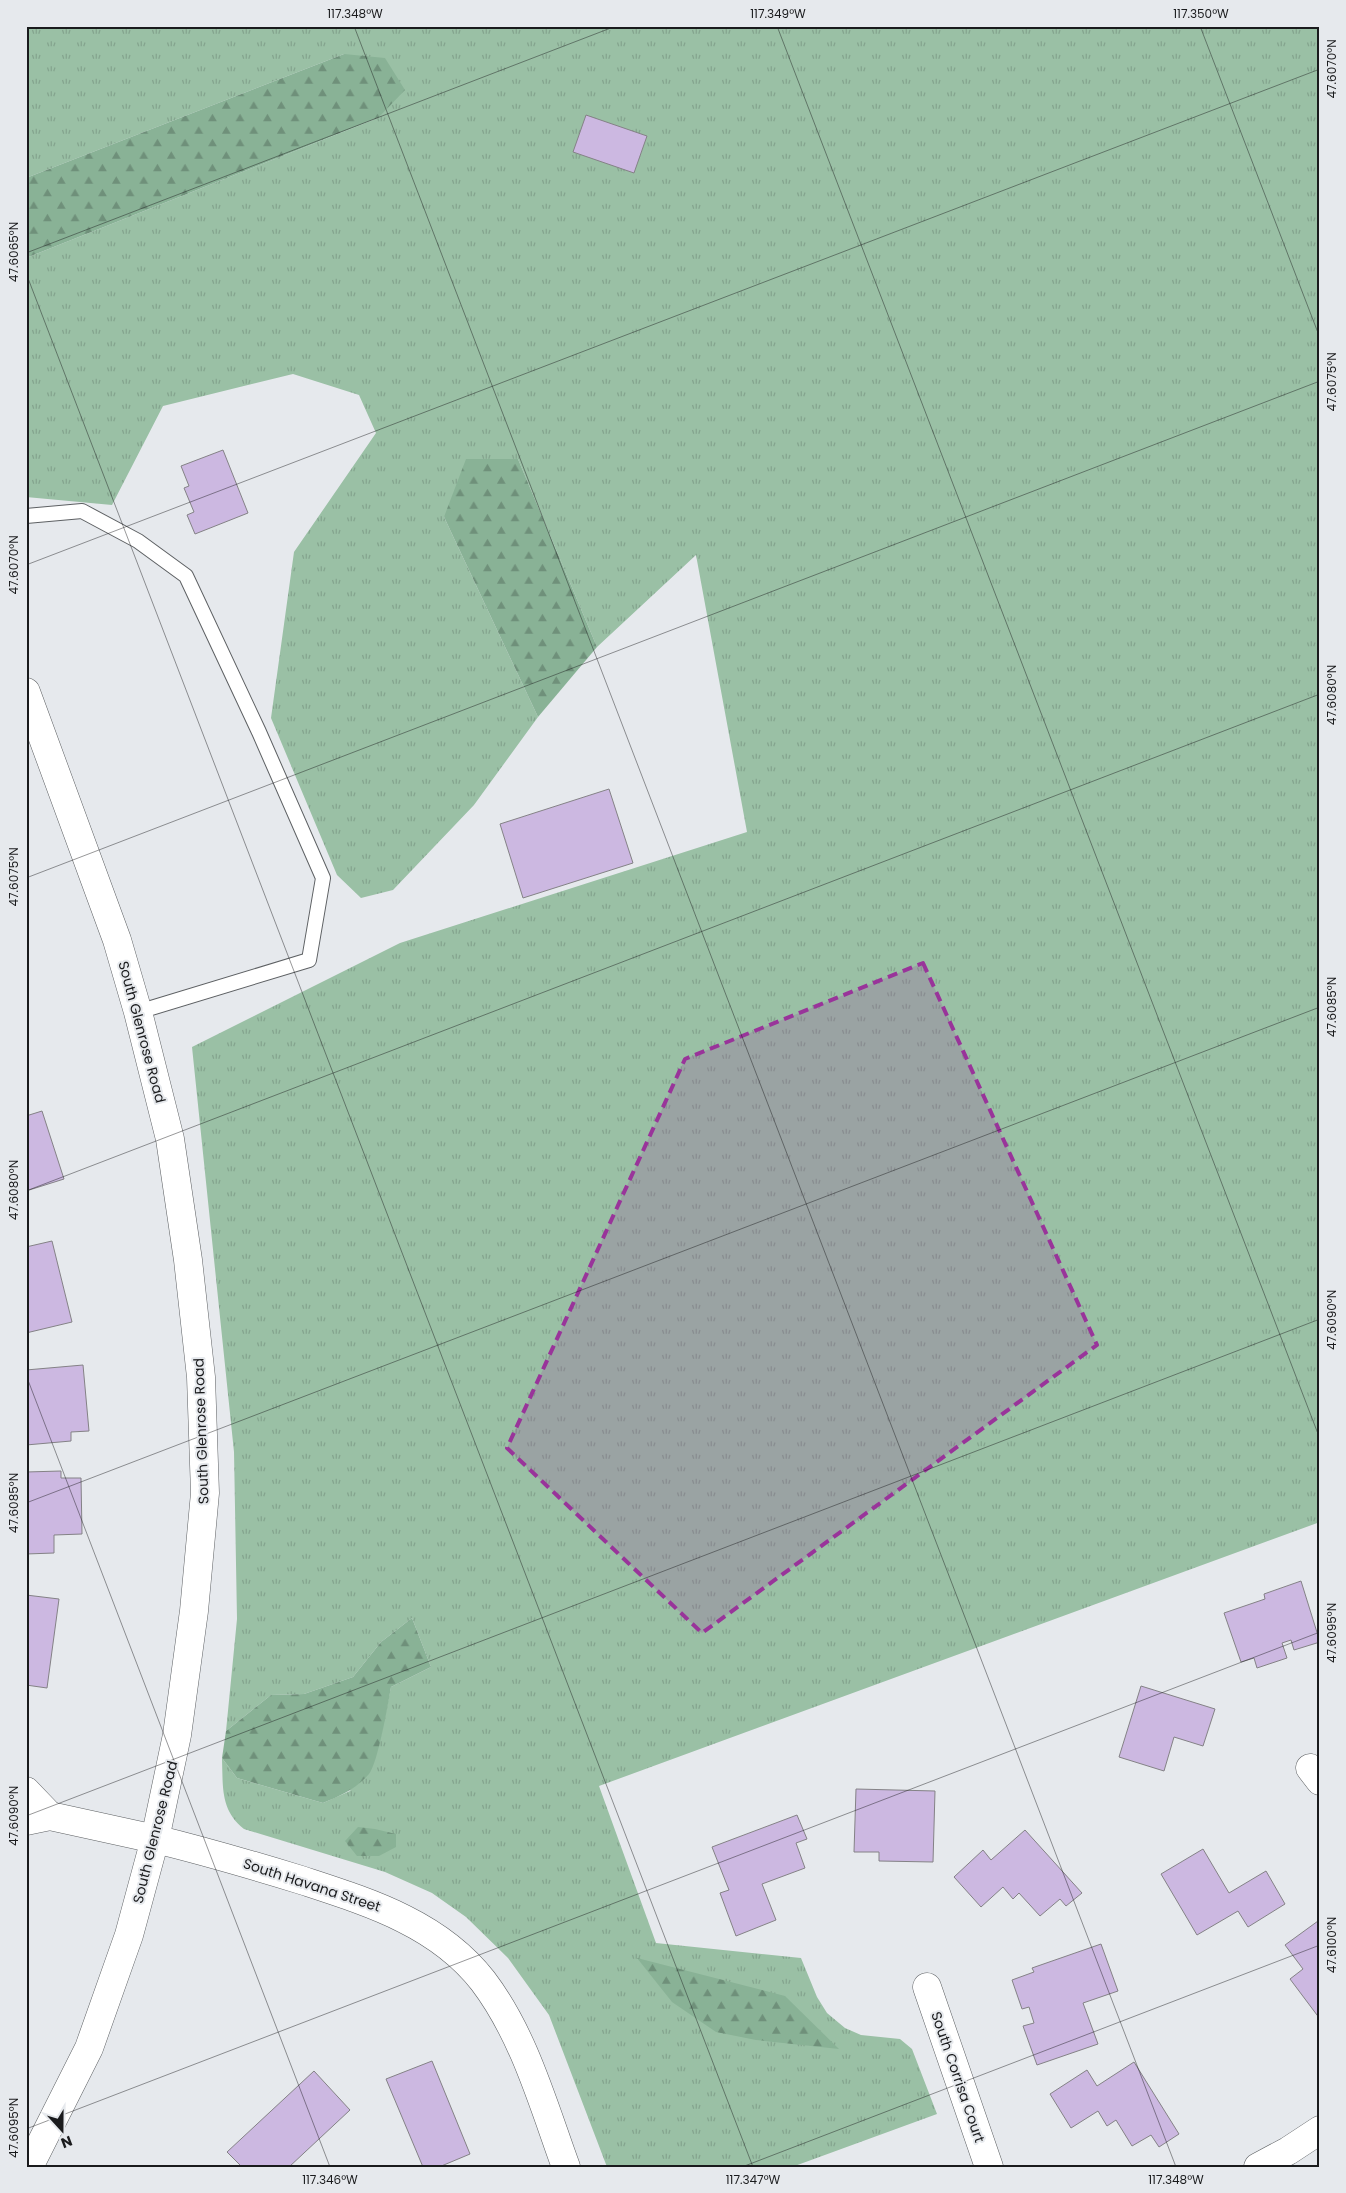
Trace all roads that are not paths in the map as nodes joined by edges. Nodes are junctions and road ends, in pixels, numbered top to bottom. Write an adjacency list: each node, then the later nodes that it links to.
1 (26, 516): 3 (lane)
2 (26, 692): 3 (street, South Glenrose Road)
3 (138, 1012): 6 (street, South Glenrose Road)
4 (26, 1791): 5 (street)
5 (38, 1818): 6 (street, South Havana Street)
6 (155, 1839): 9 (street, South Glenrose Road); 10 (street, South Havana Street)
7 (927, 1987): 11 (street, South Corrisa Court)
8 (1320, 2130): 12 (street)
9 (29, 2167)
10 (566, 2167)
11 (989, 2167)
12 (1258, 2167)

